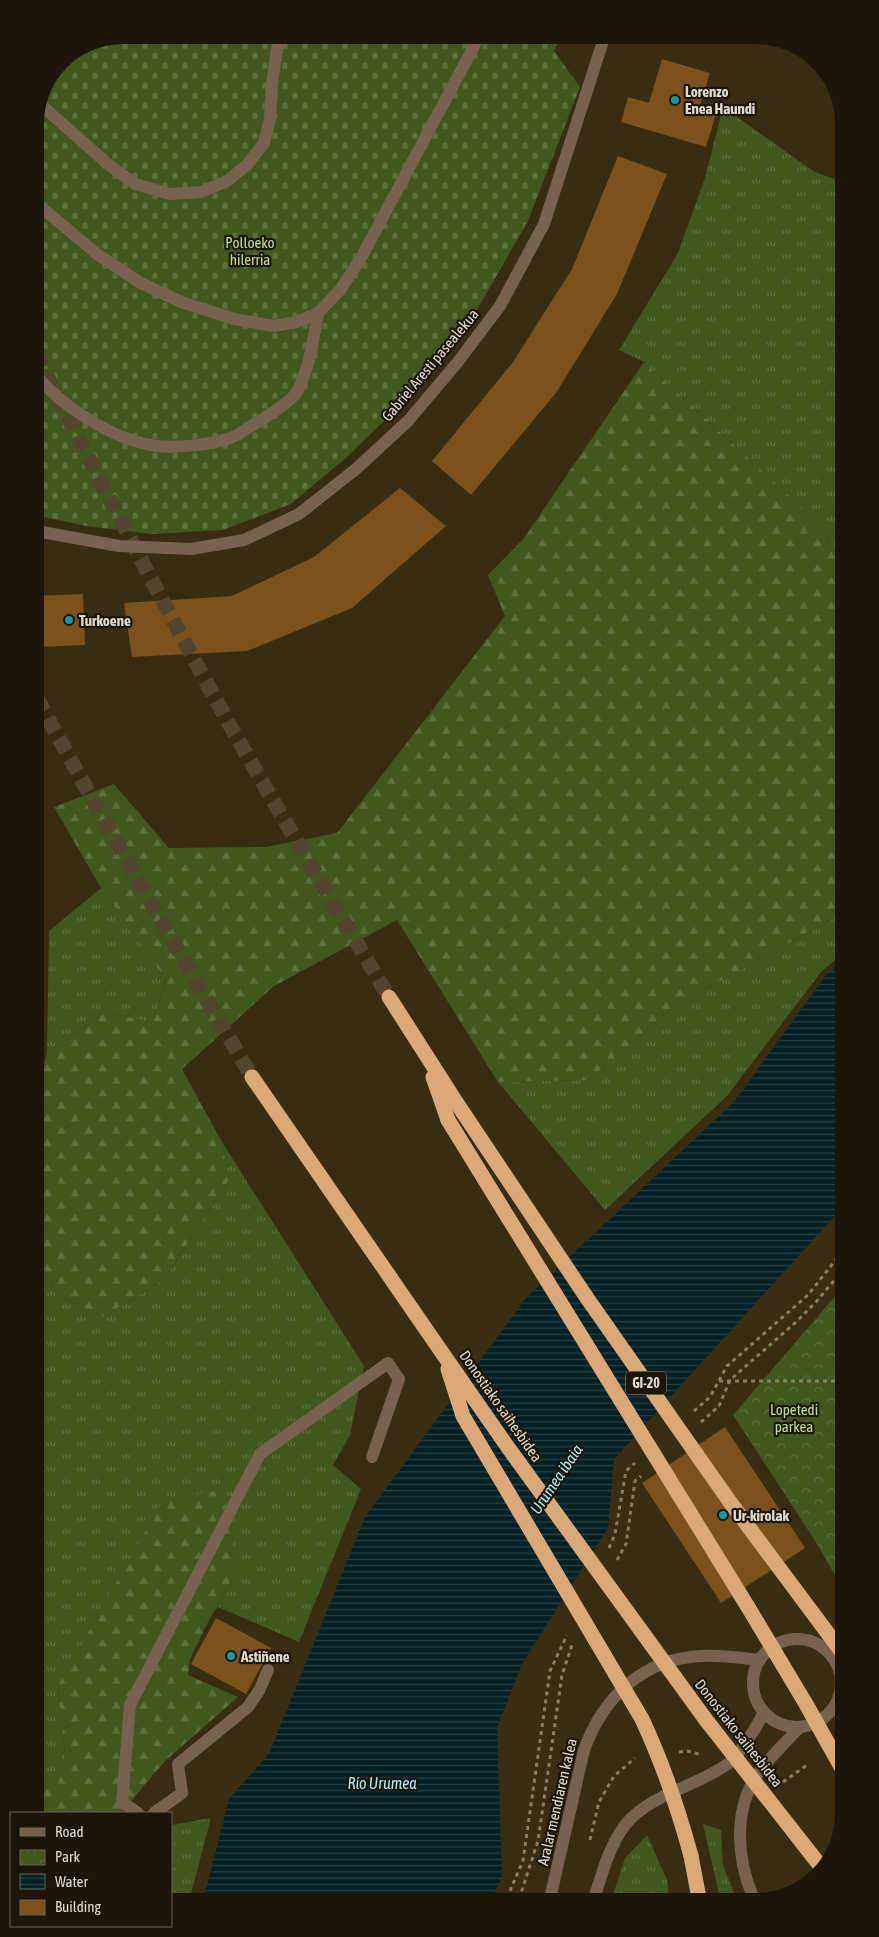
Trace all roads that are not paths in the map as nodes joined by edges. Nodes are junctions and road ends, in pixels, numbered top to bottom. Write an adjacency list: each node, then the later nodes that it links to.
1 (278, 44): 4 (street)
2 (475, 44): 6 (street)
3 (602, 44): 8 (street, Gabriel Aresti pasealekua)
4 (45, 109)
5 (44, 210): 6 (street)
6 (318, 313): 7 (street)
7 (44, 385)
8 (44, 532)
9 (389, 997): 10 (highway, GI-20)
10 (426, 1056): 14 (highway, GI-20, bridge); 21 (highway, bridge)
11 (252, 1077): 12 (highway, Donostiako saihesbidea)
12 (443, 1354): 24 (highway, Donostiako saihesbidea, bridge); 27 (highway, bridge)
13 (372, 1457): 22 (street)
14 (835, 1653)
15 (835, 1653): 16 (street)
16 (760, 1660): 19 (street); 25 (street, Aralar mendiaren kalea)
17 (268, 1670): 23 (street)
18 (835, 1712): 20 (street)
19 (764, 1713): 20 (street); 26 (street)
20 (799, 1728): 28 (street)
21 (835, 1756)
22 (137, 1812)
23 (155, 1812)
24 (818, 1863)
25 (551, 1893)
26 (596, 1893)
27 (699, 1893)
28 (751, 1893)

